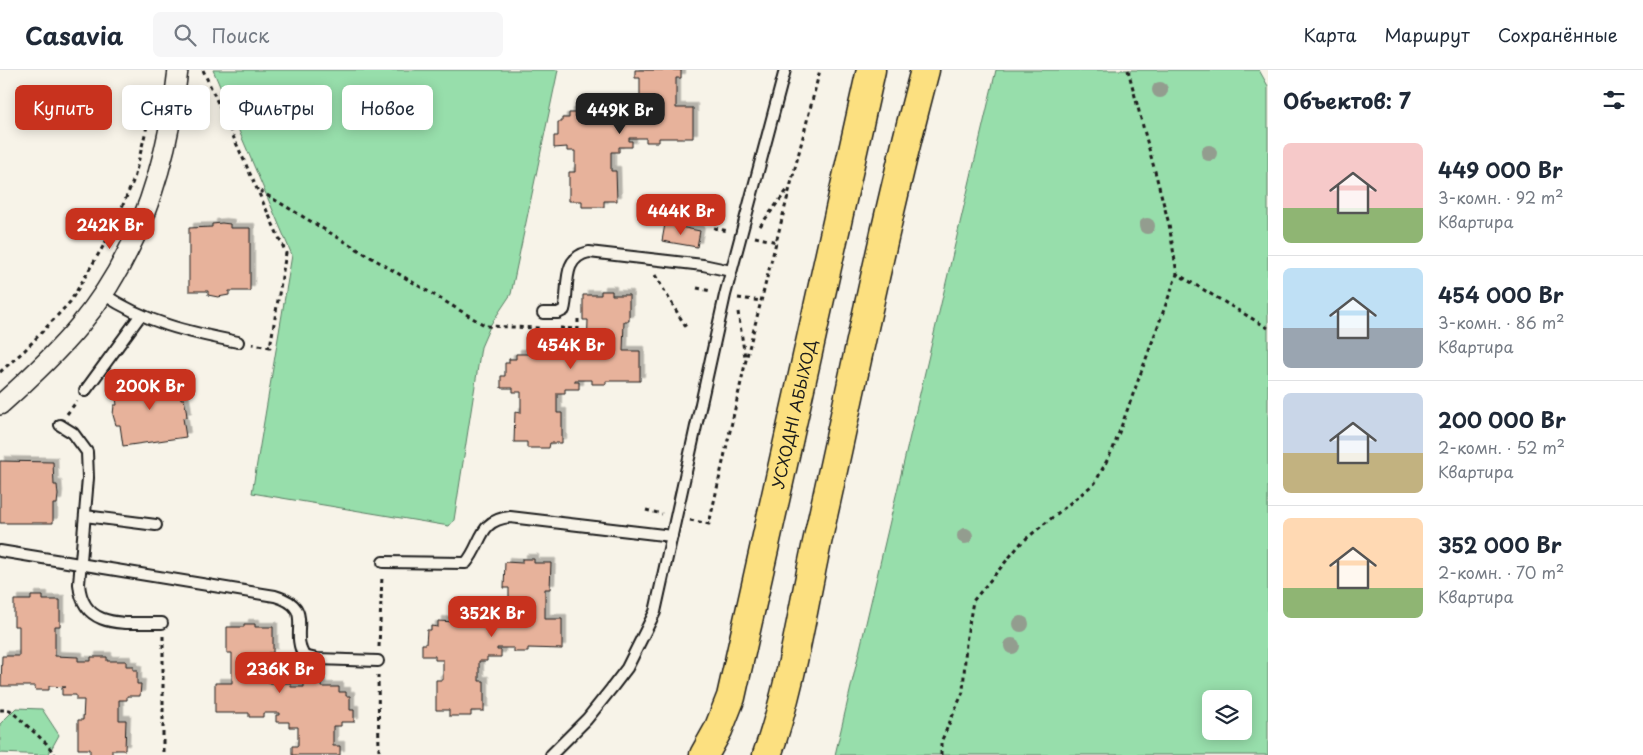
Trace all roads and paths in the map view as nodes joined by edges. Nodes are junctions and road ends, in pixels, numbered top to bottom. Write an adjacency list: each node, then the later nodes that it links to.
1 (178, 70): 19 (street)
2 (204, 70): 10 (path)
3 (786, 70): 15 (lane)
4 (820, 70): 9 (path)
5 (871, 70): 50 (main road, УСХОДНІ АБЫХОД)
6 (925, 70): 51 (main road)
7 (1128, 70): 16 (path)
8 (146, 130): 30 (path)
9 (790, 187): 13 (path); 13 (path)
10 (260, 192): 24 (path); 28 (path)
11 (714, 228): 12 (path)
12 (729, 231)
13 (776, 242): 20 (path)
14 (651, 268): 27 (path)
15 (731, 271): 22 (lane); 39 (lane)
16 (1177, 274): 26 (path); 52 (path)
17 (697, 288): 18 (path)
18 (712, 291)
19 (103, 294): 23 (lane); 32 (street)
20 (761, 301): 29 (path); 29 (path)
21 (578, 311): 25 (path)
22 (543, 313)
23 (140, 316): 28 (lane); 31 (lane)
24 (543, 328)
25 (552, 328)
26 (1268, 328)
27 (686, 330)
28 (238, 342)
29 (746, 360): 37 (path)
30 (0, 372)
31 (85, 391): 33 (path)
32 (0, 405)
33 (60, 425): 36 (lane)
34 (646, 510): 35 (path)
35 (663, 514)
36 (85, 516): 38 (lane); 42 (lane)
37 (689, 520)
38 (156, 525)
39 (672, 536): 41 (lane); 49 (lane)
40 (0, 551): 42 (lane)
41 (383, 562): 44 (path)
42 (80, 564): 43 (lane); 44 (lane)
43 (162, 623): 47 (path)
44 (378, 661): 48 (path)
45 (0, 710): 46 (path)
46 (55, 755)
47 (163, 755)
48 (379, 755)
49 (551, 755)
50 (704, 755)
51 (766, 755)
52 (941, 755)

